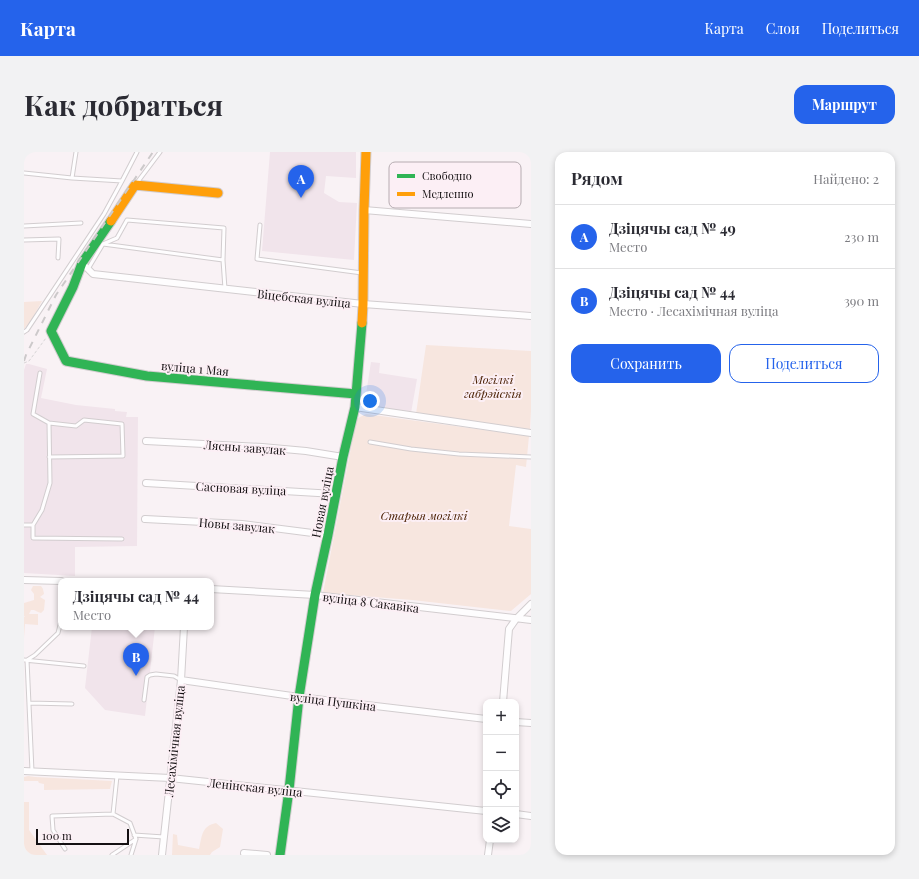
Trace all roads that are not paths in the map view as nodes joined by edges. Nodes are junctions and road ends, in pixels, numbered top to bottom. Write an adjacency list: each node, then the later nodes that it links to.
1 (76, 152): 6 (lane)
2 (137, 152): 7 (lane)
3 (160, 152): 8 (lane)
4 (366, 152): 10 (street, Новая вуліца)
5 (24, 173): 6 (lane)
6 (72, 178): 7 (lane)
7 (122, 181): 24 (lane)
8 (135, 185): 9 (street); 19 (street)
9 (218, 193)
10 (364, 210): 12 (street); 20 (street, Новая вуліца)
11 (81, 223): 14 (lane)
12 (531, 224)
13 (260, 225): 20 (lane)
14 (24, 226)
15 (24, 240): 17 (lane)
16 (103, 244): 18 (lane); 18 (lane); 19 (lane)
17 (58, 258)
18 (223, 260): 21 (lane)
19 (85, 266): 21 (street, Віцебская вуліца); 26 (street, вуліца 1 Мая)
20 (363, 273): 22 (street, Новая вуліца)
21 (225, 289): 22 (street, Віцебская вуліца)
22 (363, 304): 23 (street, Віцебская вуліца); 26 (street, Новая вуліца)
23 (531, 316)
24 (24, 332)
25 (40, 373): 28 (lane)
26 (356, 394): 27 (street, Новая вуліца)
27 (356, 408): 29 (street); 33 (street, Новая вуліца)
28 (49, 423): 32 (lane); 32 (lane)
29 (531, 433)
30 (146, 441): 33 (street, Лясны завулак)
31 (370, 442): 34 (lane)
32 (49, 457): 39 (lane)
33 (343, 457): 36 (street, Новая вуліца)
34 (531, 457)
35 (146, 483): 36 (street, Сасновая вуліца)
36 (335, 494): 40 (street, Новая вуліца)
37 (145, 519): 40 (street, Новы завулак)
38 (24, 525): 39 (lane)
39 (33, 525): 41 (lane)
40 (328, 535): 45 (street, Новая вуліца)
41 (122, 538)
42 (24, 580): 43 (street)
43 (58, 581)
44 (214, 589): 45 (street, вуліца 8 Сакавіка)
45 (315, 595): 47 (street, вуліца 8 Сакавіка); 54 (street, Новая вуліца)
46 (531, 604): 47 (street)
47 (516, 619): 48 (street, вуліца 8 Сакавіка); 55 (street)
48 (531, 620)
49 (59, 630): 51 (lane)
50 (184, 630): 53 (street, Лесахімічная вуліца)
51 (25, 660): 52 (lane); 57 (lane)
52 (84, 666)
53 (180, 680): 54 (street, вуліца Пушкіна); 56 (lane); 65 (street, Лесахімічная вуліца)
54 (299, 697): 59 (street, вуліца Пушкіна); 66 (street, Новая вуліца)
55 (503, 699)
56 (144, 700)
57 (29, 703): 58 (lane); 63 (lane)
58 (72, 704)
59 (483, 719)
60 (519, 722): 61 (street)
61 (531, 723)
62 (24, 771): 63 (street, Ленінская вуліца)
63 (32, 771): 64 (street, Ленінская вуліца)
64 (117, 776): 65 (street, Ленінская вуліца); 68 (lane)
65 (170, 778): 66 (street, Ленінская вуліца); 72 (street, Лесахімічная вуліца)
66 (289, 790): 67 (street, Ленінская вуліца); 80 (street, Новая вуліца)
67 (483, 811)
68 (113, 814): 71 (lane); 74 (lane)
69 (519, 814): 70 (street)
70 (531, 816)
71 (135, 837): 72 (lane); 76 (lane); 77 (lane)
72 (164, 837): 78 (street, Лесахімічная вуліца)
73 (490, 843): 81 (street)
74 (65, 849)
75 (244, 852): 79 (street)
76 (112, 855)
77 (132, 855)
78 (162, 855)
79 (267, 855)
80 (280, 855)
81 (488, 855)

